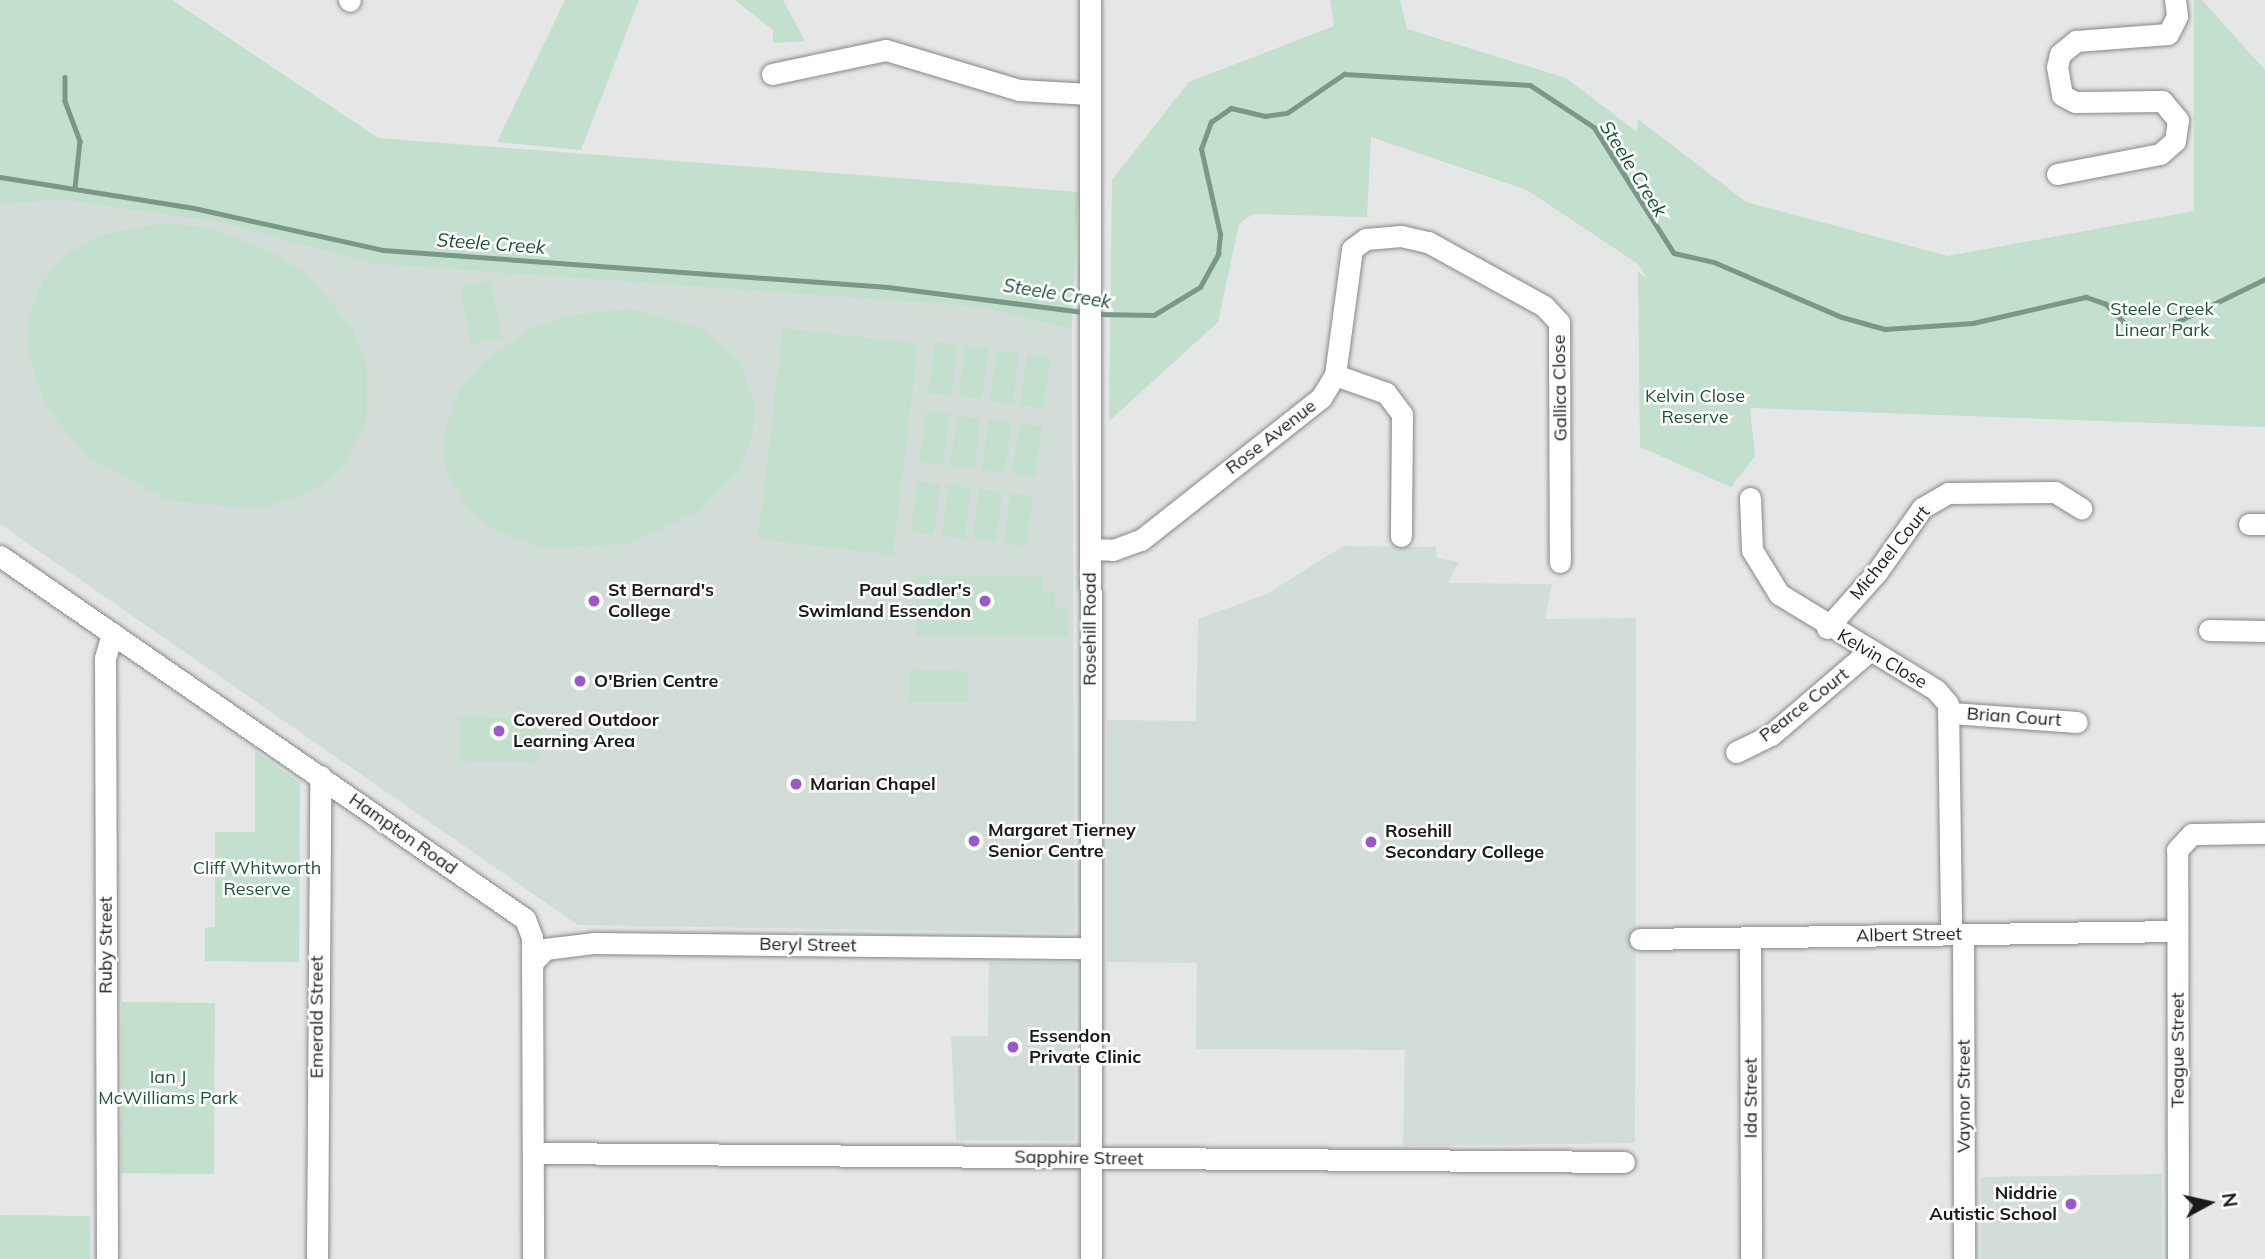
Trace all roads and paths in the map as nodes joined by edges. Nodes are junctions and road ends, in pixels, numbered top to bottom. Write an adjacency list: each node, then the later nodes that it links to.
1 (1090, 0): 4 (street, Rosehill Road)
2 (2175, 0): 5 (street)
3 (772, 74): 4 (street)
4 (1089, 94): 11 (street, Rosehill Road)
5 (2057, 174)
6 (1352, 249): 7 (street, Rose Avenue); 13 (street, Gallica Close)
7 (1335, 375): 10 (street); 11 (street, Rose Avenue)
8 (1750, 498): 14 (street, Kelvin Close)
9 (2081, 508): 14 (street, Michael Court)
10 (1401, 536)
11 (1090, 550): 28 (street, Rosehill Road)
12 (0, 556): 16 (street, Hampton Road)
13 (1560, 562)
14 (1826, 628): 18 (street, Kelvin Close)
15 (2265, 631): 17 (street)
16 (112, 633): 22 (street, Hampton Road); 33 (street, Ruby Street)
17 (2221, 637)
18 (1868, 652): 19 (street, Kelvin Close); 21 (street, Pearce Court)
19 (1951, 713): 20 (street, Brian Court); 25 (street)
20 (2077, 722)
21 (1736, 752)
22 (320, 776): 29 (street, Hampton Road); 34 (street, Emerald Street)
23 (2265, 834): 24 (street, Teague Street)
24 (2178, 931): 25 (street, Albert Street); 39 (street, Teague Street)
25 (1957, 934): 26 (street, Albert Street); 38 (street, Vaynor Street)
26 (1750, 937): 27 (street, Albert Street); 37 (street, Ida Street)
27 (1640, 939)
28 (1091, 948): 29 (street, Beryl Street); 31 (street, Rosehill Road)
29 (533, 962): 30 (street, Hampton Road)
30 (534, 1153): 31 (street, Sapphire Street); 35 (street, Hampton Road)
31 (1091, 1158): 32 (street, Sapphire Street); 36 (street, Rosehill Road)
32 (1624, 1162)
33 (107, 1259)
34 (317, 1259)
35 (533, 1259)
36 (1091, 1259)
37 (1752, 1259)
38 (1964, 1259)
39 (2178, 1259)

